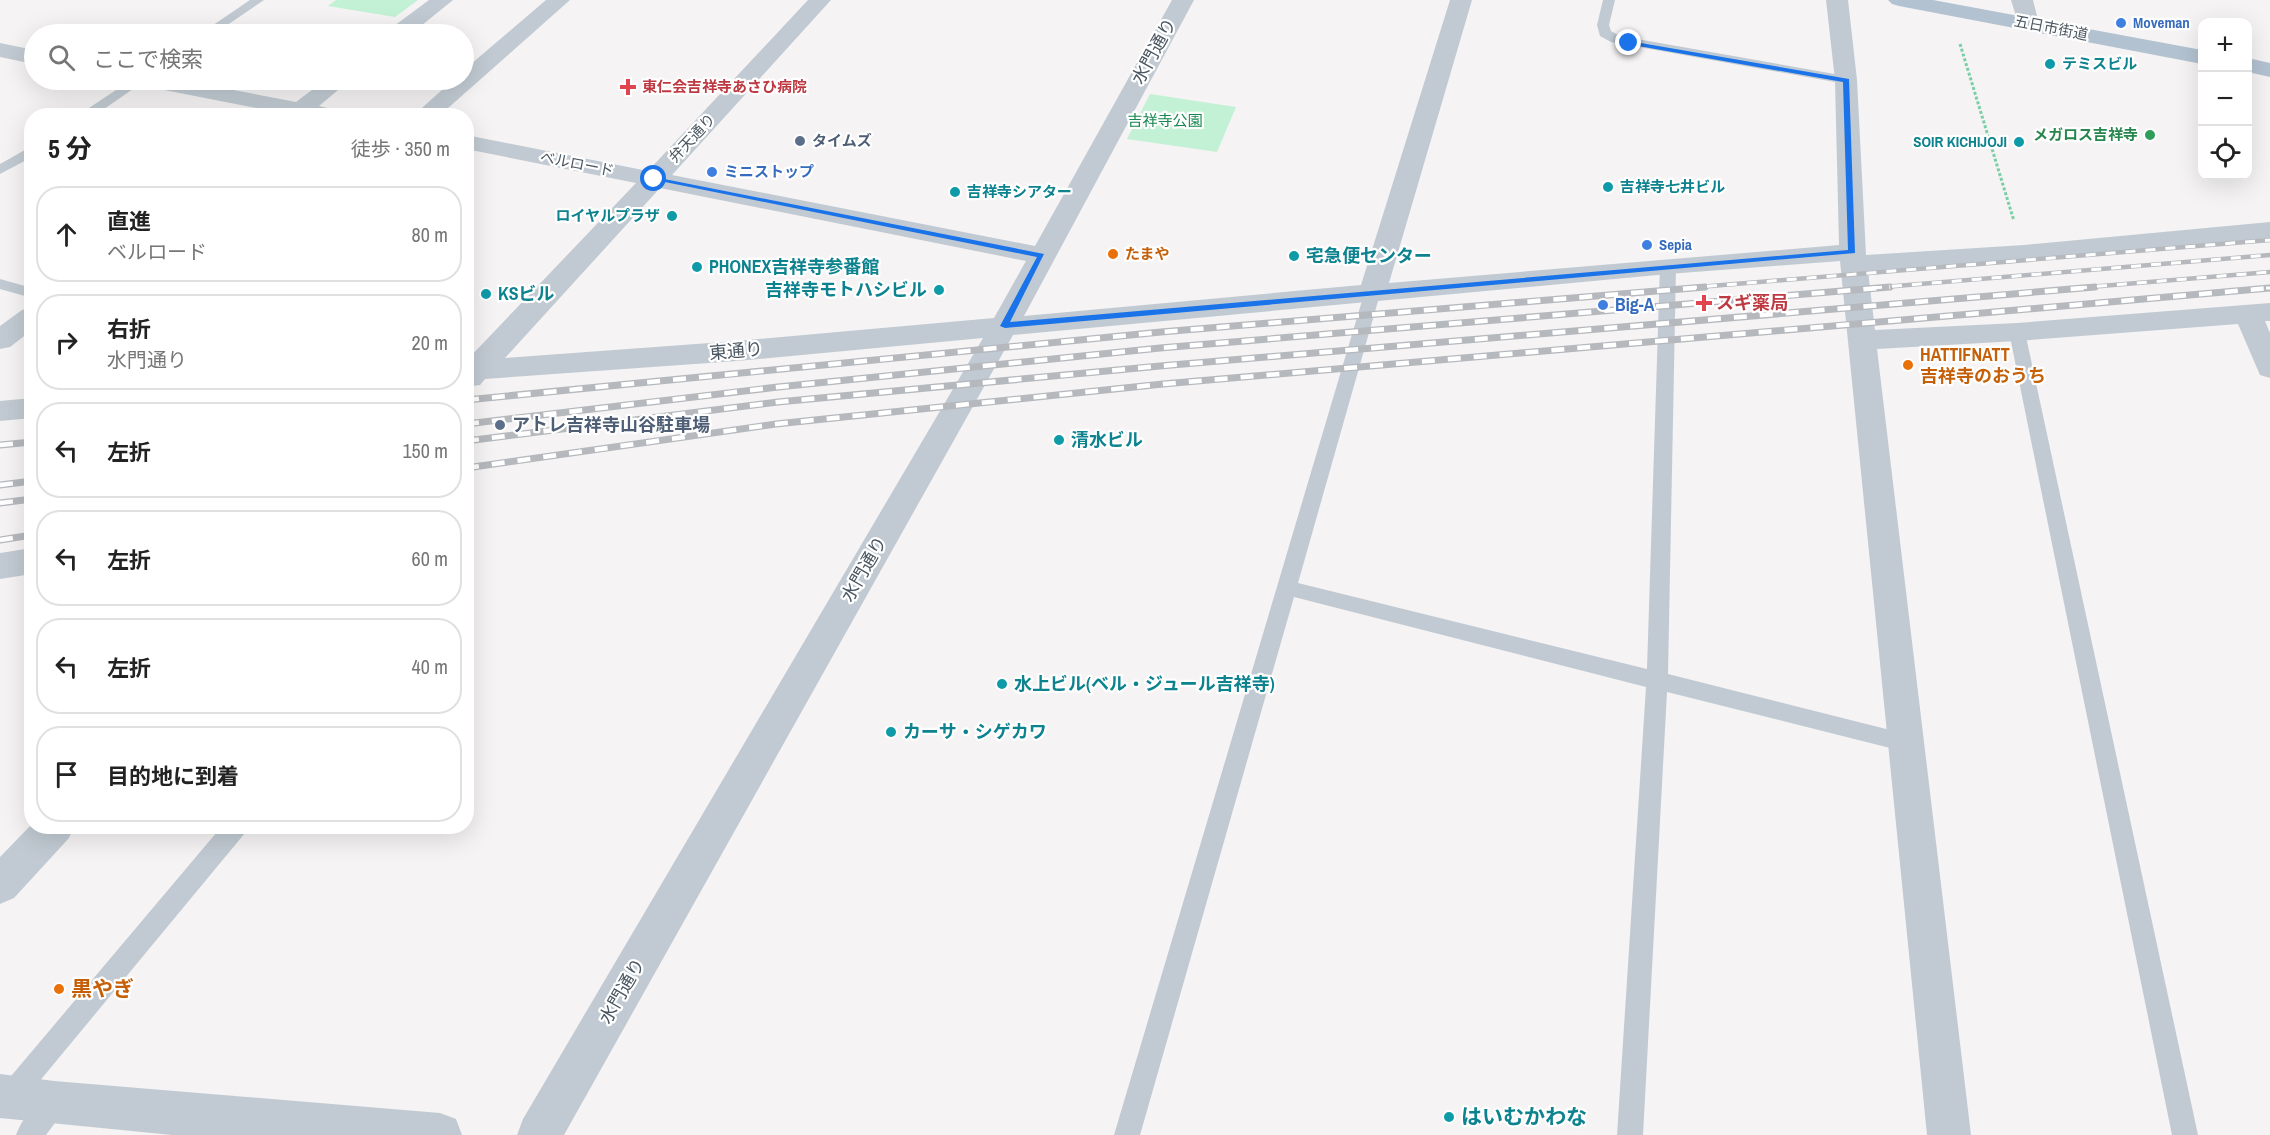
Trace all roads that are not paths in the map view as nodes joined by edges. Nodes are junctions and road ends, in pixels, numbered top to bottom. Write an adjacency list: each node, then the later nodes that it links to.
1 (258, 0): 11 (lane)
2 (442, 0): 12 (street)
3 (559, 0): 19 (street)
4 (820, 0): 32 (street, 弁天通り)
5 (1183, 0): 34 (street, 水門通り)
6 (1461, 0): 39 (street)
7 (1609, 0): 20 (lane)
8 (1837, 0): 20 (street)
9 (1899, 0): 13 (main road, 五日市街道)
10 (2022, 0): 13 (street)
11 (221, 24)
12 (411, 24)
13 (2028, 24): 16 (main road, 五日市街道)
14 (0, 50): 15 (street)
15 (24, 55)
16 (2198, 56)
17 (2252, 66): 18 (main road)
18 (2270, 70)
19 (474, 72)
20 (1846, 80): 35 (street)
21 (124, 90): 25 (lane)
22 (195, 90): 26 (street)
23 (326, 90): 27 (street)
24 (453, 90): 28 (street)
25 (96, 108)
26 (278, 108)
27 (301, 108)
28 (432, 108)
29 (474, 144): 32 (street, ベルロード)
30 (24, 155): 31 (lane)
31 (0, 170)
32 (654, 179): 34 (street, ベルロード); 47 (street, 弁天通り)
33 (2270, 230): 35 (street, 東通り)
34 (1041, 256): 42 (street, 水門通り)
35 (1852, 258): 36 (street, 東通り); 45 (street)
36 (1668, 266): 39 (street, 東通り); 54 (lane)
37 (0, 284): 38 (lane)
38 (24, 290)
39 (1372, 294): 42 (street, 東通り); 53 (lane)
40 (2259, 312): 43 (street); 46 (street)
41 (24, 322): 44 (street)
42 (1005, 326): 48 (street, 東通り); 61 (street, 水門通り)
43 (2017, 332): 45 (street); 65 (lane)
44 (0, 340)
45 (1861, 340): 55 (street)
46 (2270, 368)
47 (474, 370)
48 (474, 374)
49 (24, 409): 50 (street)
50 (0, 411)
51 (24, 562): 52 (street)
52 (0, 566)
53 (1288, 588): 54 (lane); 62 (lane)
54 (1657, 680): 55 (lane); 63 (lane)
55 (1906, 743): 64 (street)
56 (48, 834): 58 (street)
57 (231, 834): 59 (lane)
58 (0, 885)
59 (23, 1108): 60 (street)
60 (440, 1135)
61 (539, 1135)
62 (1127, 1135)
63 (1630, 1135)
64 (1949, 1135)
65 (2185, 1135)

